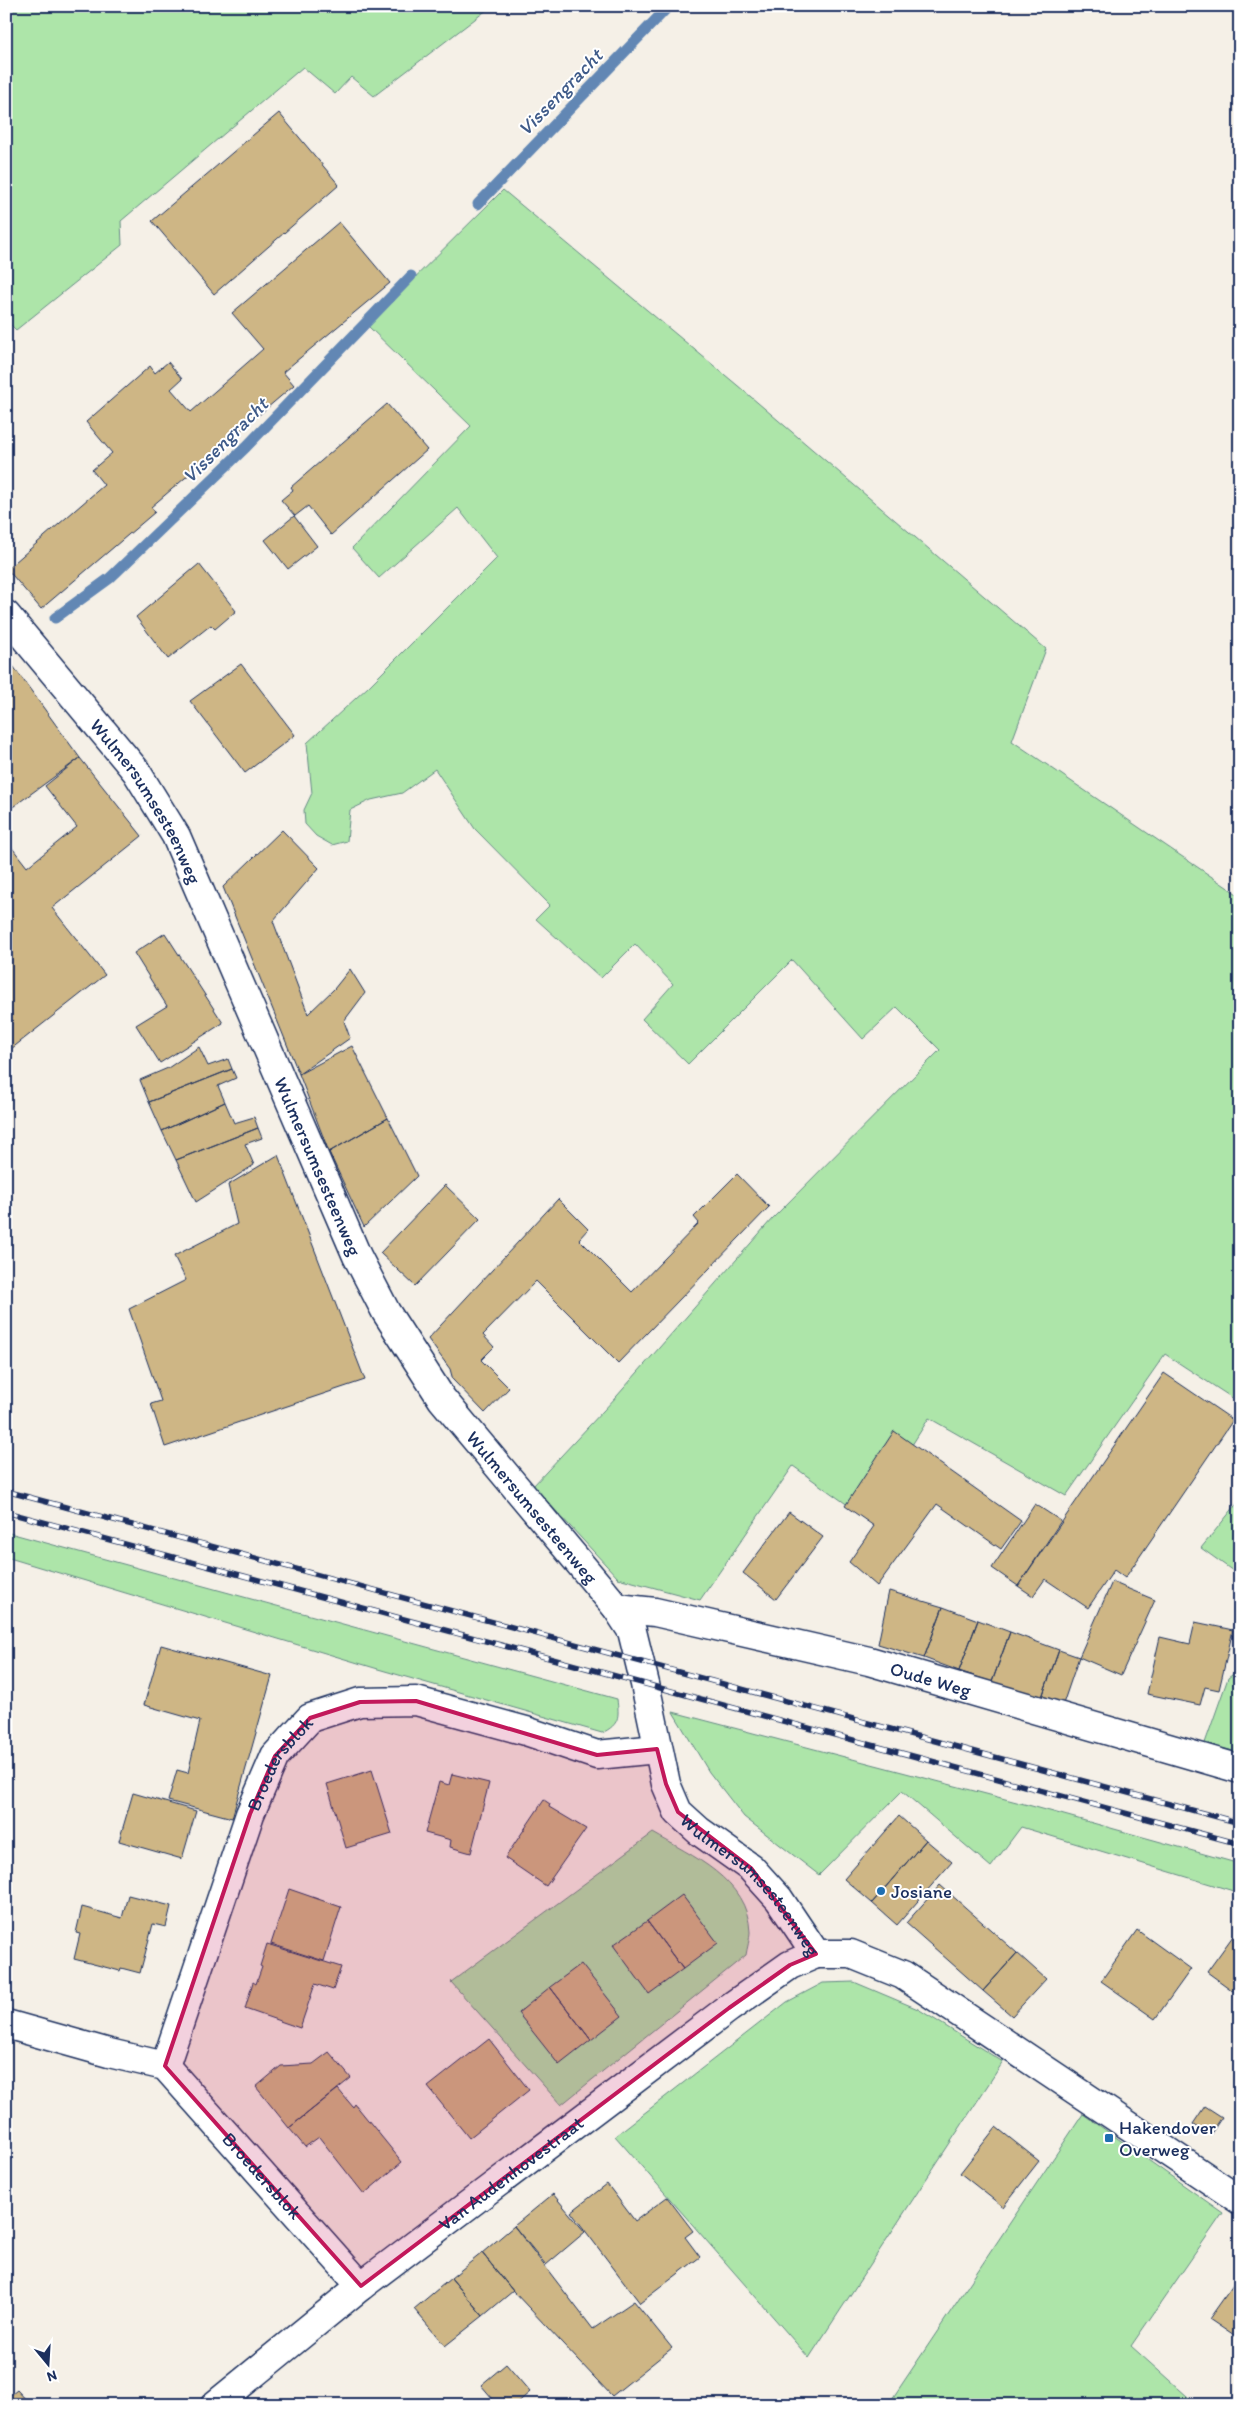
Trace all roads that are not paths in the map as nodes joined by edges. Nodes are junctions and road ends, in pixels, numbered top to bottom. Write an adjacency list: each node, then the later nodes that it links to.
1 (6, 614): 2 (street, Wulmersumsesteenweg)
2 (617, 1608): 3 (street, Wulmersumsesteenweg); 4 (street, Oude Weg)
3 (658, 1749): 5 (street, Wulmersumsesteenweg); 7 (street, Broedersblok)
4 (1240, 1769)
5 (816, 1954): 8 (street, Wulmersumsesteenweg); 9 (street, Van Audenhovestraat)
6 (6, 2024): 7 (street)
7 (165, 2066): 9 (street, Broedersblok)
8 (1240, 2200)
9 (361, 2286): 10 (street, Van Audenhovestraat)
10 (215, 2405)

